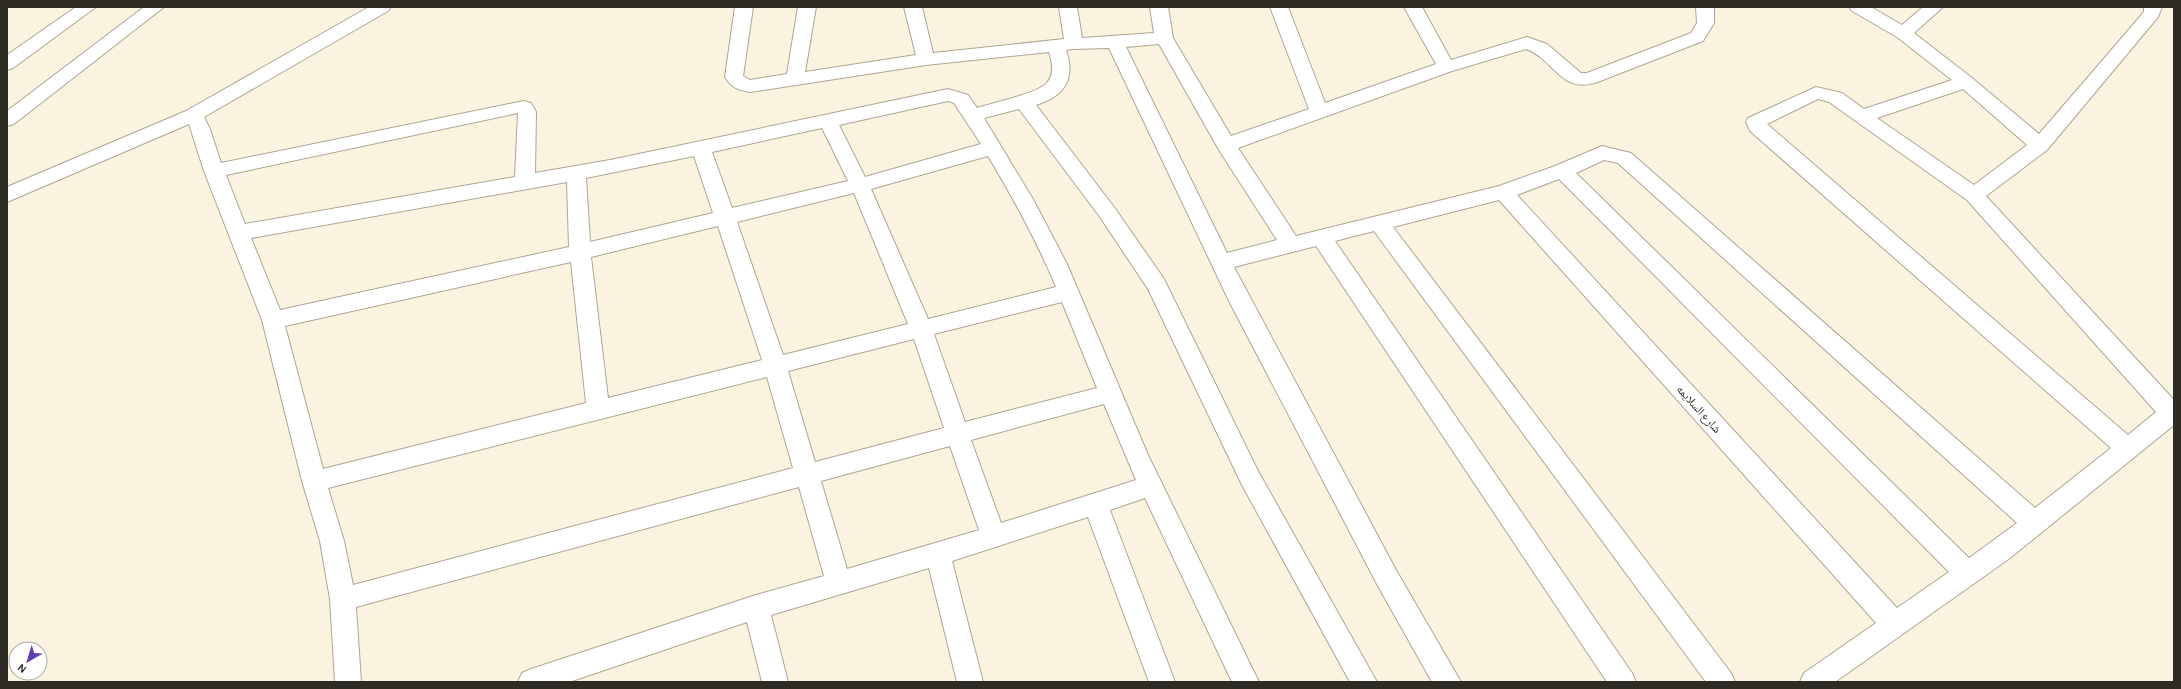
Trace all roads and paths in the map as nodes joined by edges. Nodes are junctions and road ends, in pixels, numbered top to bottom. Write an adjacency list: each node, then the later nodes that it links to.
1 (87, 7): 20 (street)
2 (155, 7): 29 (street)
3 (382, 7): 26 (street)
4 (744, 7): 22 (street)
5 (807, 7): 22 (street)
6 (912, 7): 19 (street)
7 (1068, 7): 18 (street)
8 (1159, 7): 16 (street)
9 (1279, 7): 25 (street)
10 (1413, 7): 21 (street)
11 (1705, 7): 21 (street)
12 (1858, 7): 15 (street)
13 (1934, 7): 15 (street)
14 (2153, 7): 32 (street)
15 (1903, 33): 23 (street)
16 (1164, 38): 17 (street); 31 (street)
17 (1115, 42): 18 (street); 49 (street)
18 (1065, 44): 19 (street); 24 (street)
19 (926, 59): 22 (street)
20 (7, 64)
21 (1446, 67): 25 (street)
22 (795, 80)
23 (1966, 82): 28 (street); 32 (street)
24 (1023, 102): 27 (street); 77 (street)
25 (1319, 111): 31 (street)
26 (193, 115): 35 (street); 41 (street)
27 (973, 115): 30 (street); 34 (street)
28 (1862, 116): 42 (street); 58 (street)
29 (7, 120)
30 (827, 120): 33 (street); 39 (street)
31 (1226, 145): 47 (street)
32 (2040, 145): 42 (street)
33 (701, 147): 37 (street); 43 (street)
34 (992, 148): 39 (street); 50 (street)
35 (214, 171): 38 (street); 45 (street)
36 (1562, 171): 40 (street); 63 (street); 66 (street)
37 (576, 172): 38 (street); 48 (street)
38 (525, 182): 45 (street)
39 (860, 185): 43 (street); 52 (street)
40 (1503, 192): 44 (street); 70 (street, شارع السلايمه)
41 (7, 195)
42 (1974, 195): 56 (street)
43 (724, 216): 48 (street); 53 (street)
44 (1378, 222): 46 (street); 80 (street)
45 (239, 233): 51 (street)
46 (1320, 236): 47 (street); 79 (street)
47 (1291, 245): 49 (street)
48 (580, 252): 51 (street); 55 (street)
49 (1221, 262): 78 (street)
50 (1069, 292): 52 (street); 54 (street)
51 (272, 320): 60 (street)
52 (921, 329): 53 (street); 57 (street)
53 (775, 366): 55 (street); 59 (street)
54 (1110, 393): 57 (street); 61 (street)
55 (598, 410): 60 (street)
56 (2173, 414): 58 (street)
57 (957, 435): 59 (street); 64 (street)
58 (2128, 448): 63 (street)
59 (808, 474): 67 (street); 68 (street)
60 (314, 481): 68 (street)
61 (1151, 486): 62 (street); 76 (street)
62 (1096, 504): 64 (street); 75 (street)
63 (2034, 523): 66 (street)
64 (993, 536): 65 (street)
65 (938, 554): 67 (street); 74 (street)
66 (1968, 574): 70 (street)
67 (839, 583): 69 (street)
68 (343, 599): 71 (street)
69 (756, 607): 72 (street); 73 (street)
70 (1895, 625): 81 (street)
71 (348, 682)
72 (531, 682)
73 (775, 682)
74 (970, 682)
75 (1162, 682)
76 (1246, 682)
77 (1364, 682)
78 (1448, 682)
79 (1623, 682)
80 (1722, 682)
81 (1813, 682)

